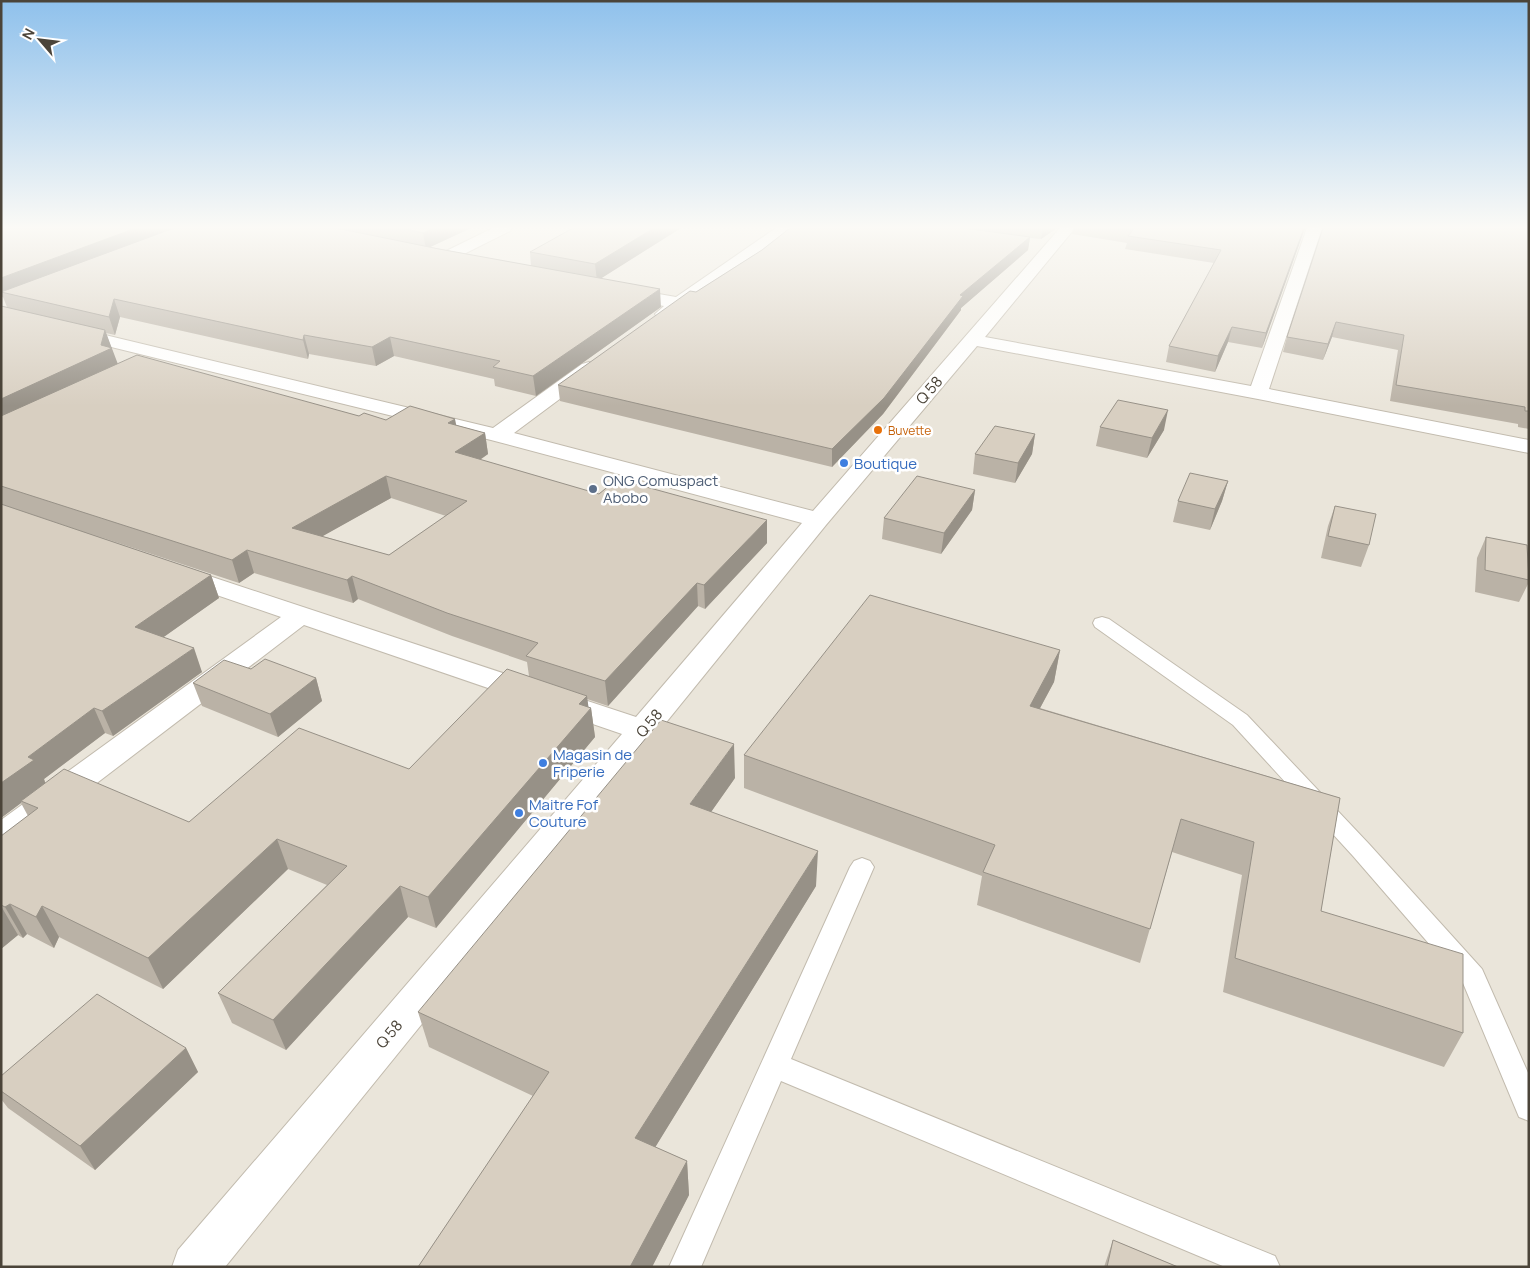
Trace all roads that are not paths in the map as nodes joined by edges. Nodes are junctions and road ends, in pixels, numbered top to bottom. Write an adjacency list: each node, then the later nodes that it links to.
1 (702, 287): 5 (street)
2 (1017, 287): 8 (street, Q 58)
3 (1295, 287): 12 (street)
4 (613, 291): 5 (street)
5 (679, 303): 7 (street)
6 (4, 307): 9 (street)
7 (647, 326)
8 (973, 340): 12 (street); 15 (street, Q 58)
9 (167, 354): 11 (street); 13 (street)
10 (600, 360): 13 (street)
11 (141, 366)
12 (1258, 393): 14 (street)
13 (497, 435): 15 (street)
14 (1529, 447)
15 (818, 520): 19 (street, Q 58)
16 (160, 567): 17 (street)
17 (301, 615): 19 (street); 20 (street)
18 (1102, 624): 23 (lane)
19 (642, 730): 24 (street, Q 58)
20 (1, 838)
21 (862, 867): 22 (lane)
22 (774, 1065): 25 (lane); 26 (lane)
23 (1529, 1108)
24 (195, 1267)
25 (685, 1267)
26 (1264, 1267)

